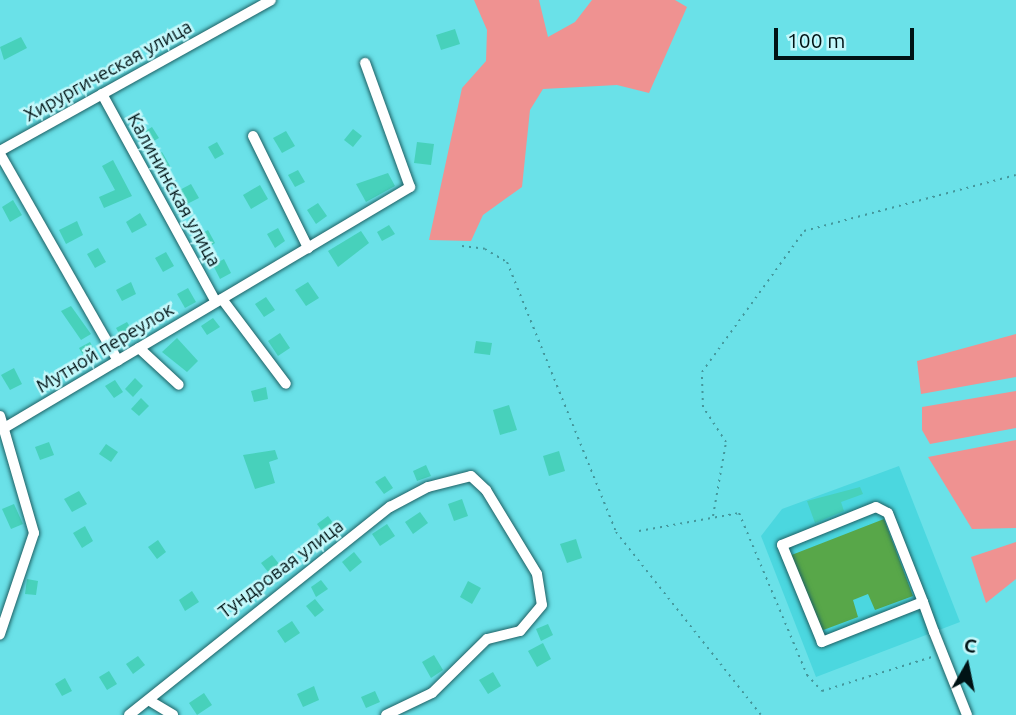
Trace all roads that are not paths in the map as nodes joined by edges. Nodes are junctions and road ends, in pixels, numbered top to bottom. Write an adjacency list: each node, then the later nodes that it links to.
1 (271, 0): 3 (street, Хирургическая улица)
2 (365, 64): 6 (street, Мутной переулок)
3 (102, 94): 5 (street, Хирургическая улица); 7 (street, Калининская улица)
4 (253, 136): 6 (street)
5 (0, 152): 9 (street)
6 (308, 248): 7 (street, Мутной переулок)
7 (219, 300): 8 (street, Мутной переулок); 10 (street, Калининская улица)
8 (139, 348): 9 (street, Мутной переулок); 11 (street)
9 (118, 360): 12 (street, Мутной переулок)
10 (286, 384)
11 (179, 385)
12 (3, 422): 14 (street, Мутной переулок)
13 (923, 602): 13 (street); 19 (street)
14 (0, 634)
15 (150, 701): 16 (street, Тундровая улица); 17 (street); 18 (street, Тундровая улица)
16 (129, 715)
17 (173, 715)
18 (386, 715)
19 (967, 715)

